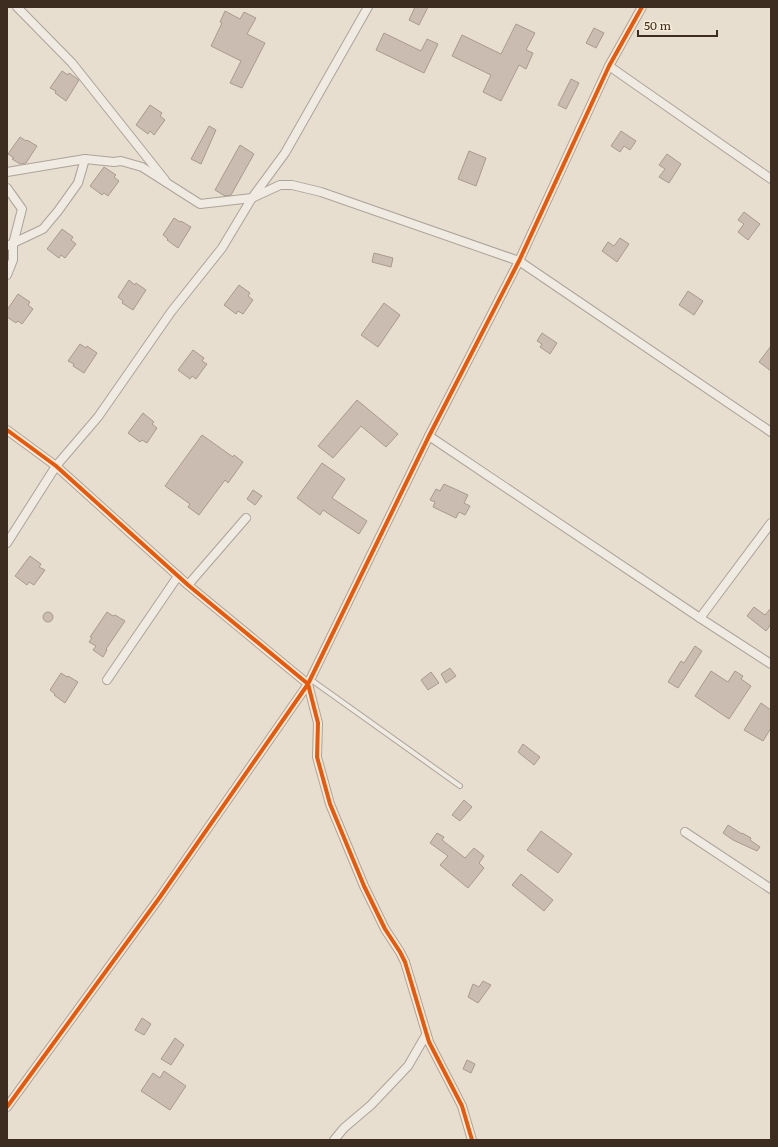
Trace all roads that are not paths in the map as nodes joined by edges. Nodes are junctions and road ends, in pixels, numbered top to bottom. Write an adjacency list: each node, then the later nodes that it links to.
1 (17, 7): 8 (street)
2 (368, 7): 10 (street)
3 (642, 7): 4 (street)
4 (609, 66): 7 (street); 12 (street)
5 (85, 158): 6 (street); 8 (street); 11 (street)
6 (7, 172)
7 (771, 179)
8 (169, 186): 10 (street)
9 (7, 188): 11 (street)
10 (252, 198): 12 (street); 17 (street)
11 (10, 245): 13 (street)
12 (519, 261): 15 (street); 16 (street)
13 (7, 274)
14 (7, 430): 17 (street)
15 (771, 432)
16 (429, 436): 23 (street); 26 (street)
17 (56, 466): 20 (street); 21 (street)
18 (246, 518): 22 (street)
19 (771, 523): 23 (street)
20 (7, 543)
21 (178, 576): 22 (street); 25 (street)
22 (188, 585): 26 (street)
23 (700, 618): 24 (street)
24 (771, 664)
25 (107, 680)
26 (309, 682): 27 (lane); 30 (street); 31 (street)
27 (460, 786)
28 (685, 832): 29 (street)
29 (771, 889)
30 (426, 1035): 33 (street); 34 (street)
31 (10, 1098): 32 (street)
32 (7, 1107)
33 (334, 1140)
34 (472, 1140)

